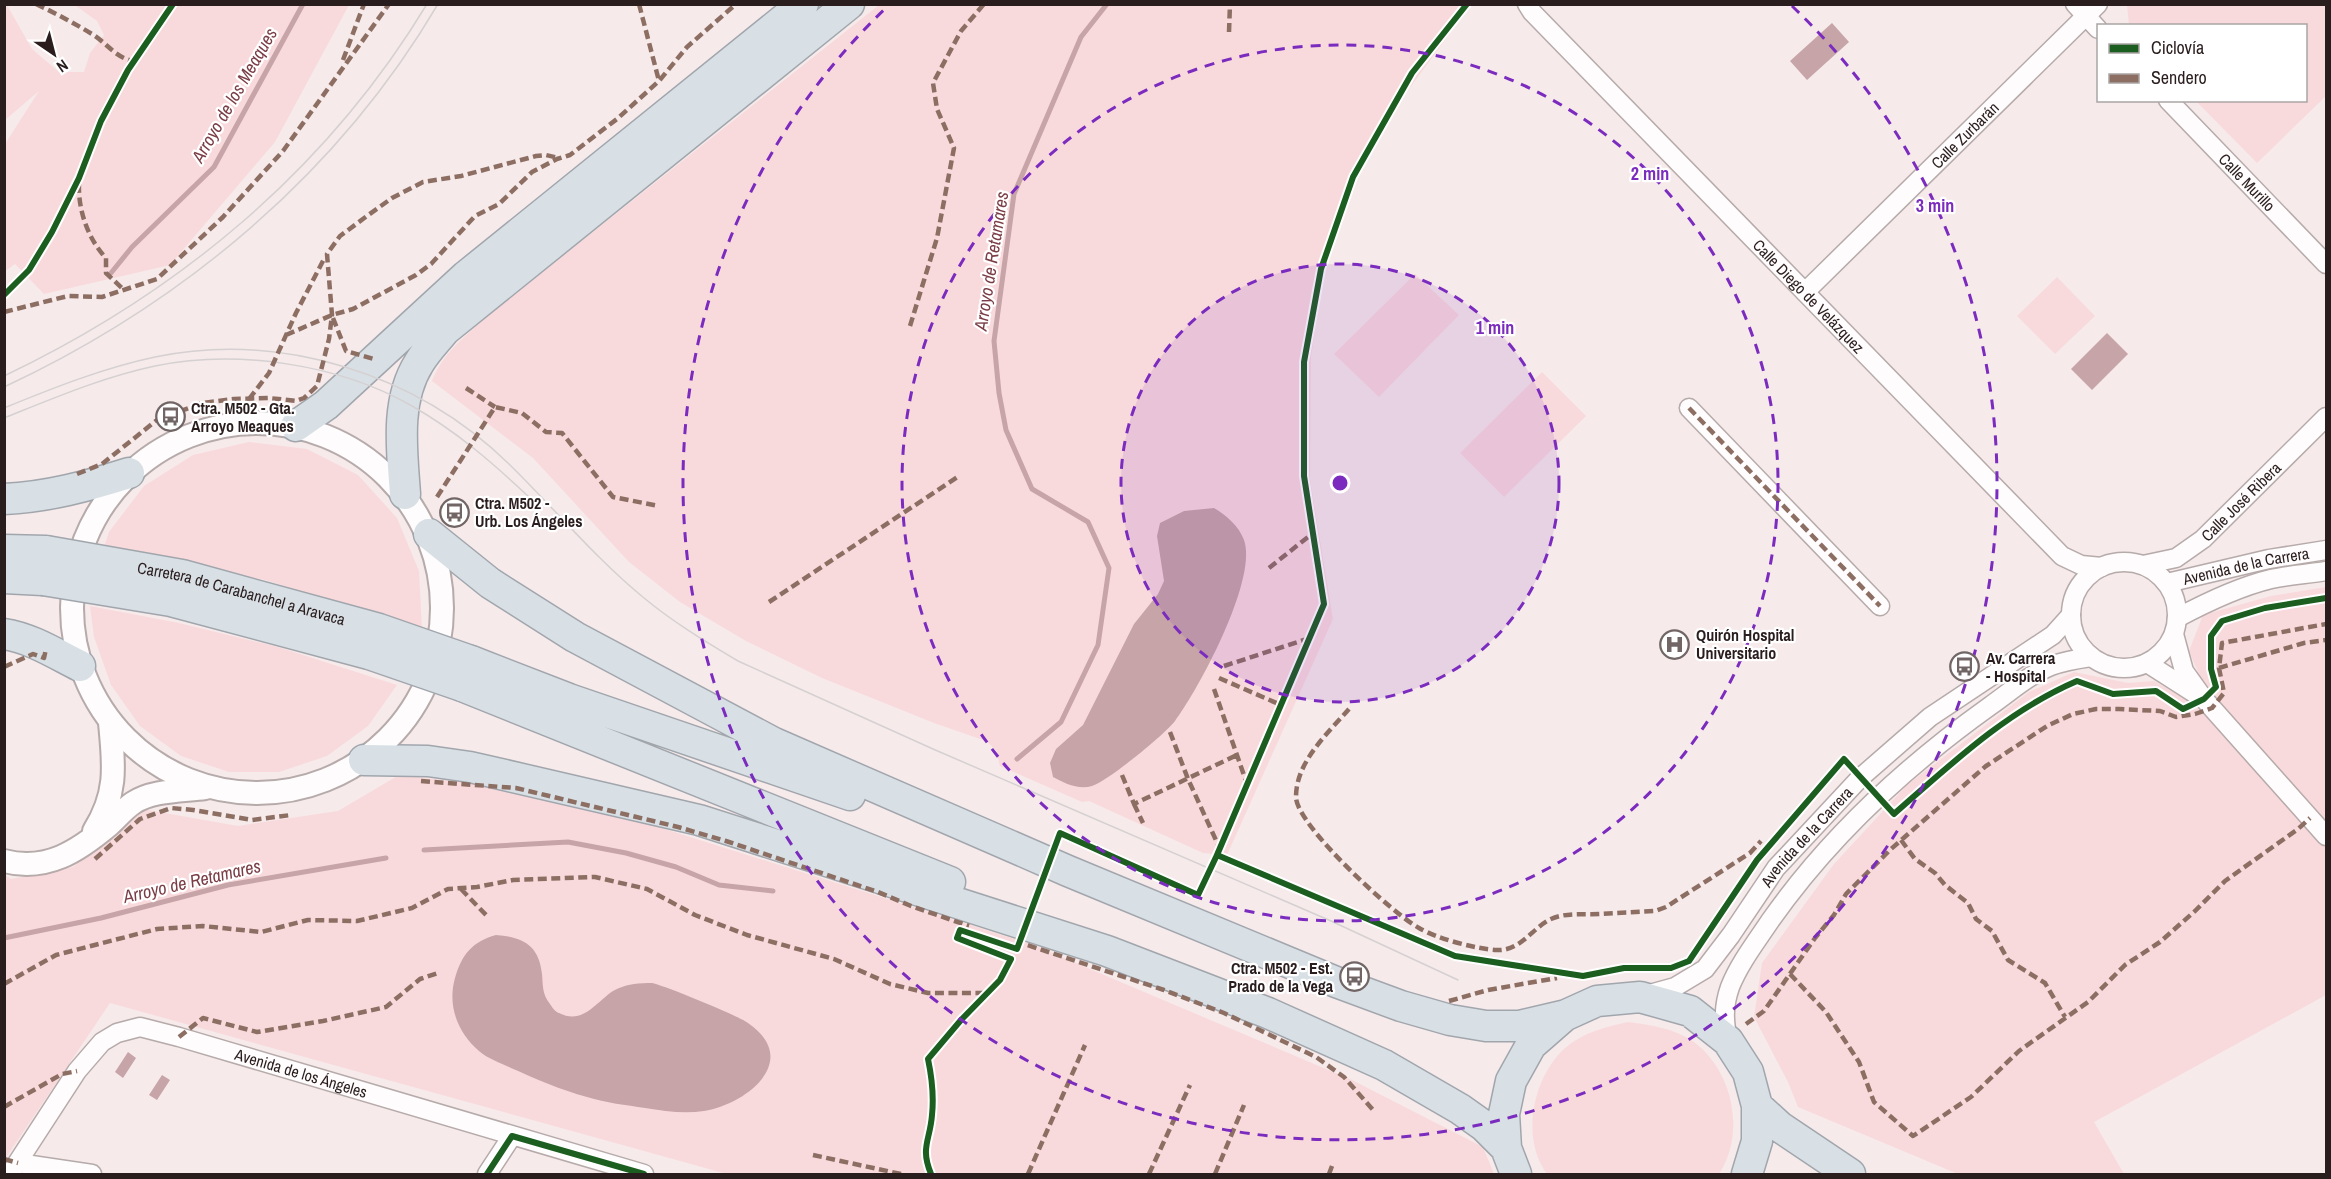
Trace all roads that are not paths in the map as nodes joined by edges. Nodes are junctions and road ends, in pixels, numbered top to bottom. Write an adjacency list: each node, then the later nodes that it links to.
1 (803, 4): 10 (highway)
2 (849, 4): 12 (highway)
3 (1527, 4): 7 (street, Calle Diego de Velázquez)
4 (2090, 13): 7 (street, Calle Zurbarán)
5 (2170, 102): 6 (street, Calle Murillo)
6 (2326, 264)
7 (1806, 292): 19 (street, Calle Diego de Velázquez)
8 (1689, 408): 23 (street)
9 (2326, 417): 18 (street, Calle José Ribera)
10 (296, 426): 11 (street); 12 (street)
11 (129, 473): 13 (highway); 29 (street)
12 (405, 494): 14 (street)
13 (4, 499)
14 (429, 534): 33 (street); 38 (highway)
15 (4, 550): 17 (highway, Carretera de Carabanchel a Aravaca)
16 (2326, 550): 22 (street, Avenida de la Carrera)
17 (44, 565): 21 (highway, Carretera de Carabanchel a Aravaca); 30 (highway, Carretera de Carabanchel a Aravaca, bridge)
18 (2143, 566): 19 (street); 22 (street)
19 (2102, 567): 24 (street)
20 (2326, 571): 25 (street, Avenida de la Carrera)
21 (4, 578)
22 (2167, 583): 25 (street)
23 (1880, 606)
24 (2071, 615): 27 (street); 40 (street, Avenida de la Carrera)
25 (2175, 626): 28 (street); 31 (street)
26 (4, 634): 29 (highway)
27 (2091, 657): 28 (street); 42 (street, Avenida de la Carrera)
28 (2147, 663): 31 (street)
29 (80, 666): 32 (street)
30 (467, 674): 38 (highway); 39 (highway)
31 (2204, 699): 35 (street)
32 (110, 723): 34 (street); 36 (street)
33 (364, 760): 34 (street); 39 (highway)
34 (207, 788): 36 (street)
35 (2326, 836)
36 (84, 845): 37 (street)
37 (4, 861)
38 (1068, 871): 41 (highway)
39 (1107, 951): 45 (highway)
40 (1640, 997): 41 (highway); 42 (highway)
41 (1566, 1015): 45 (highway)
42 (1728, 1041): 43 (highway)
43 (1757, 1106): 50 (highway); 51 (highway)
44 (512, 1136): 46 (street, Avenida de los Ángeles); 48 (street); 49 (street, Avenida de los Ángeles)
45 (1511, 1161)
46 (14, 1169): 47 (street)
47 (92, 1174)
48 (487, 1174)
49 (644, 1174)
50 (1747, 1174)
51 (1850, 1174)

